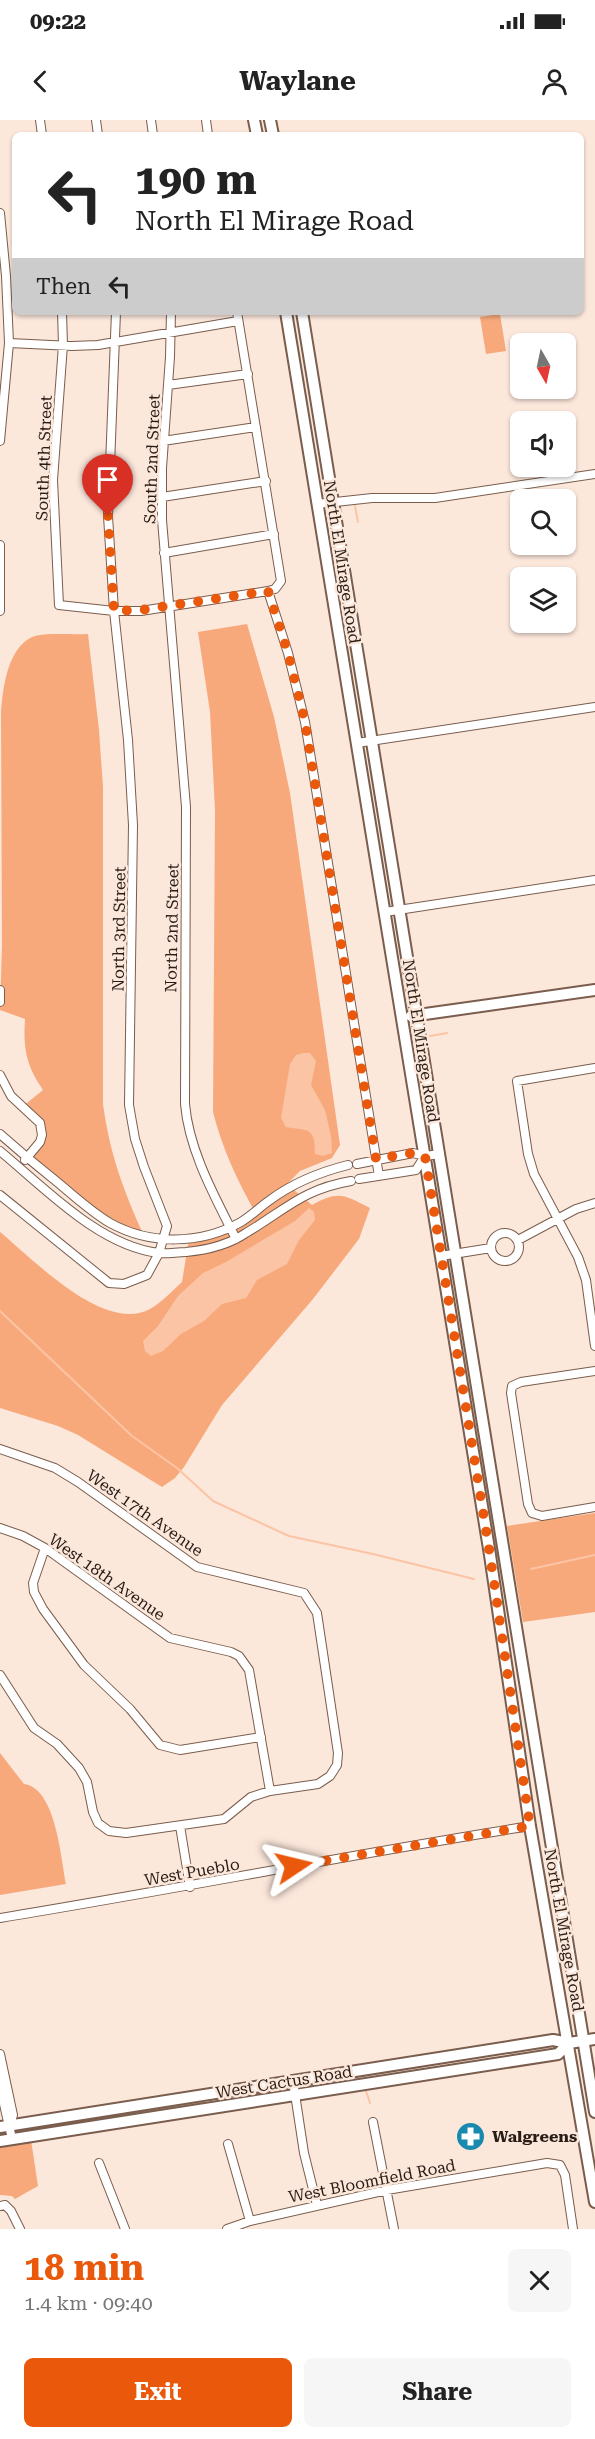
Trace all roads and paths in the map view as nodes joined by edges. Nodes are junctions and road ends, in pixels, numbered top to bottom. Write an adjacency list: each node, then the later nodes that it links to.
1 (0, 213): 10 (street)
2 (62, 315): 11 (street, South 4th Street)
3 (116, 315): 9 (street, North 3rd Street)
4 (171, 315): 8 (street, South 2nd Street)
5 (286, 315): 21 (main road, North El Mirage Road)
6 (302, 315): 20 (main road, North El Mirage Road)
7 (238, 316): 8 (street); 12 (street)
8 (171, 332): 9 (street); 13 (street, South 2nd Street)
9 (116, 341): 11 (street); 28 (street, North 3rd Street)
10 (9, 343): 11 (street); 15 (street)
11 (63, 345): 28 (street, South 4th Street)
12 (248, 374): 13 (street); 14 (street)
13 (168, 385): 16 (street, South 2nd Street)
14 (256, 427): 16 (street); 18 (street)
15 (0, 441)
16 (164, 441): 19 (street, South 2nd Street)
17 (595, 474): 20 (street)
18 (266, 481): 19 (street); 22 (street)
19 (162, 497): 24 (street, South 2nd Street)
20 (332, 502): 21 (street); 30 (main road, North El Mirage Road)
21 (317, 504): 31 (main road, North El Mirage Road)
22 (274, 534): 24 (street); 25 (street)
23 (0, 546): 27 (street)
24 (164, 553): 26 (street, South 2nd Street)
25 (268, 591): 26 (street); 47 (street)
26 (169, 607): 28 (street); 55 (street, North 2nd Street)
27 (1, 609)
28 (114, 611): 57 (street, North 3rd Street)
29 (595, 706): 30 (street)
30 (371, 741): 31 (street); 33 (main road, North El Mirage Road)
31 (357, 743): 34 (main road, North El Mirage Road)
32 (595, 880): 33 (street)
33 (399, 910): 34 (street); 38 (main road, North El Mirage Road)
34 (385, 912): 39 (main road, North El Mirage Road)
35 (0, 990): 37 (street)
36 (595, 990): 38 (main road)
37 (0, 1002)
38 (417, 1015): 39 (main road); 44 (main road, North El Mirage Road)
39 (403, 1018): 45 (main road, North El Mirage Road)
40 (595, 1068): 54 (street)
41 (0, 1075): 46 (street)
42 (0, 1134): 46 (street)
43 (0, 1151): 48 (street)
44 (440, 1154): 45 (street); 61 (main road, North El Mirage Road)
45 (425, 1156): 47 (street); 49 (street); 62 (main road, North El Mirage Road)
46 (27, 1157): 48 (street); 57 (street)
47 (376, 1159): 49 (street); 55 (street)
48 (20, 1168): 60 (street)
49 (379, 1176): 50 (street)
50 (360, 1179)
51 (351, 1181): 56 (street)
52 (0, 1195): 60 (street)
53 (595, 1203): 54 (street)
54 (557, 1219): 58 (street); 63 (street)
55 (230, 1227): 56 (street, North 2nd Street); 57 (street)
56 (236, 1239): 60 (street)
57 (163, 1240): 60 (street)
58 (518, 1240): 59 (street); 59 (street)
59 (491, 1248): 61 (street)
60 (159, 1253)
61 (456, 1254): 62 (street); 77 (main road, North El Mirage Road)
62 (441, 1256): 73 (main road, North El Mirage Road)
63 (595, 1346)
64 (595, 1371): 66 (street)
65 (0, 1449): 71 (street, West 17th Avenue)
66 (595, 1507)
67 (0, 1528): 68 (street, West 18th Avenue)
68 (45, 1548): 70 (street, West 18th Avenue); 70 (street)
69 (0, 1675): 72 (street, West 17th Avenue)
70 (261, 1737): 71 (street, West 18th Avenue)
71 (270, 1791): 72 (street, West 17th Avenue)
72 (180, 1826): 74 (street)
73 (530, 1826): 74 (street, West Pueblo); 78 (main road, North El Mirage Road)
74 (190, 1887): 75 (street, West Pueblo)
75 (0, 1918)
76 (595, 2039): 77 (main road, West Cactus Road)
77 (583, 2041): 78 (main road, West Cactus Road); 82 (main road, North El Mirage Road)
78 (569, 2043): 80 (main road, West Cactus Road); 81 (main road, West Cactus Road); 90 (main road, North El Mirage Road)
79 (0, 2054): 84 (street)
80 (293, 2081): 81 (street); 84 (main road, West Cactus Road)
81 (295, 2096): 85 (main road, West Cactus Road); 92 (street)
82 (595, 2112)
83 (373, 2122): 89 (street)
84 (5, 2126): 85 (street)
85 (12, 2139): 86 (main road, West Cactus Road)
86 (0, 2141)
87 (228, 2144): 93 (street)
88 (99, 2163): 95 (street)
89 (387, 2190): 92 (street, West Bloomfield Road); 97 (street); 98 (street, West Bloomfield Road)
90 (595, 2202)
91 (2, 2205): 94 (street)
92 (317, 2205): 93 (street, West Bloomfield Road)
93 (250, 2221): 96 (street, West Bloomfield Road)
94 (20, 2229)
95 (124, 2229)
96 (227, 2229)
97 (394, 2229)
98 (573, 2229)

